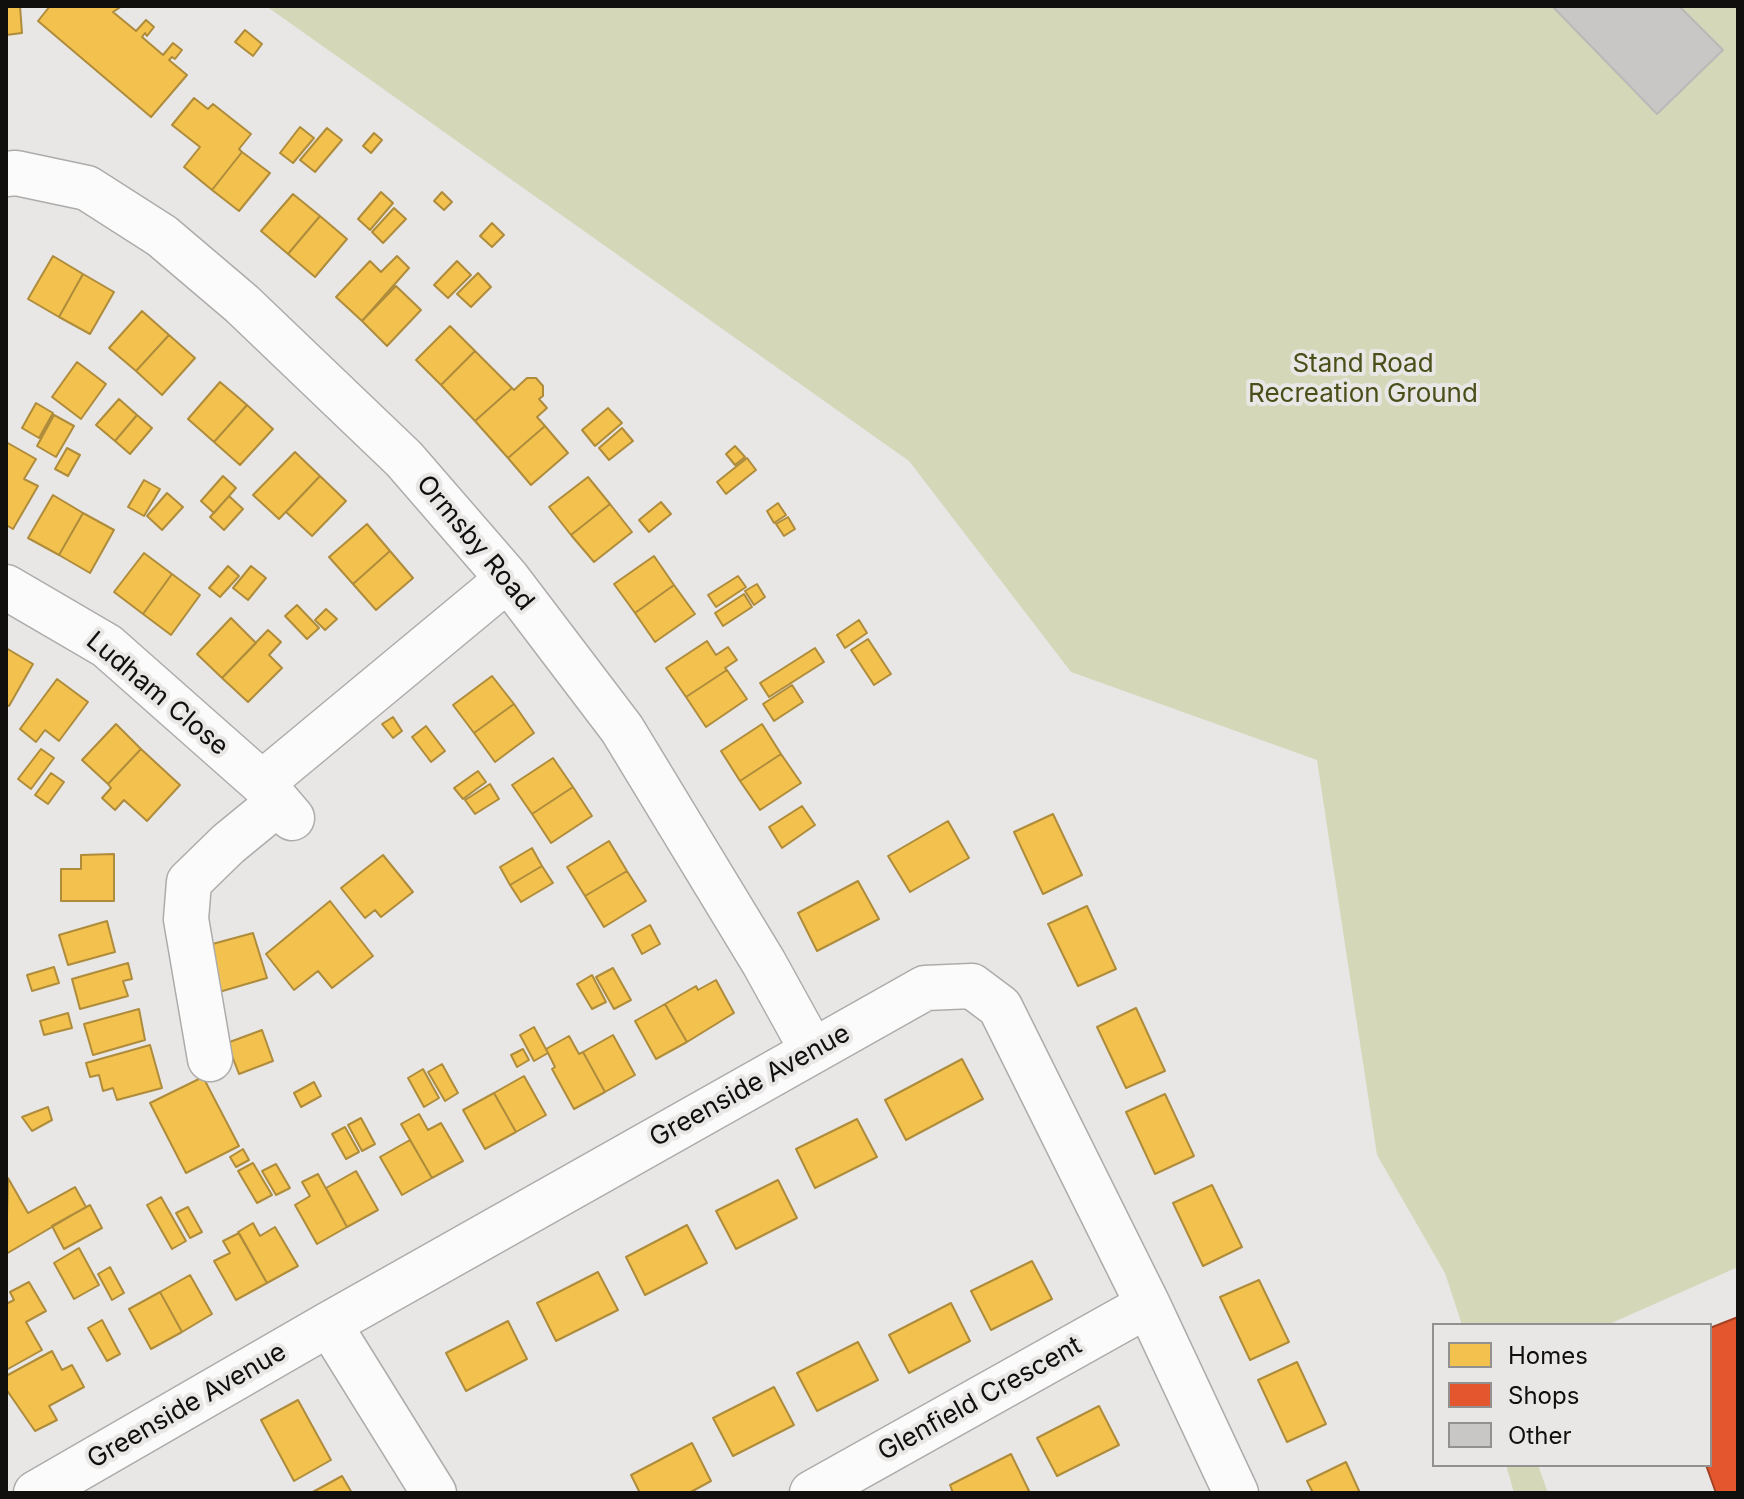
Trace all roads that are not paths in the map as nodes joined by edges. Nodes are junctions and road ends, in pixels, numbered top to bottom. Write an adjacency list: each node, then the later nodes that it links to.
1 (6, 174): 2 (street, Ormsby Road)
2 (508, 579): 4 (street); 5 (street, Ormsby Road)
3 (6, 587): 4 (street, Ludham Close)
4 (277, 802): 6 (street)
5 (812, 1050): 7 (street, Greenside Avenue); 8 (street, Greenside Avenue)
6 (210, 1059)
7 (1148, 1305): 11 (street, Glenfield Crescent); 12 (street, Greenside Avenue)
8 (329, 1324): 9 (street, Greenside Avenue); 10 (street)
9 (36, 1493)
10 (434, 1493)
11 (812, 1493)
12 (1236, 1493)

